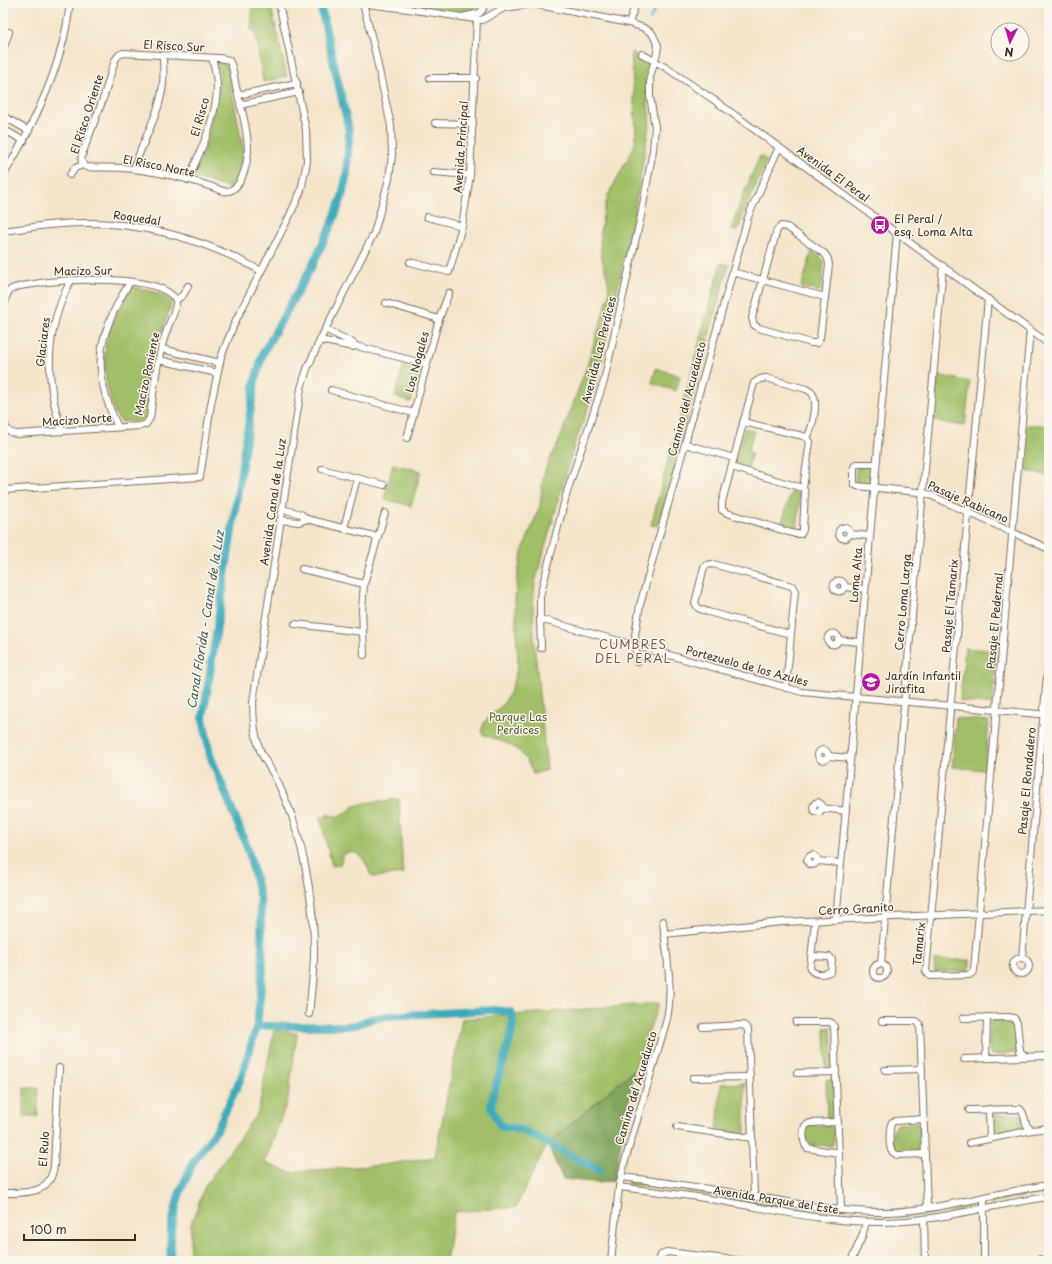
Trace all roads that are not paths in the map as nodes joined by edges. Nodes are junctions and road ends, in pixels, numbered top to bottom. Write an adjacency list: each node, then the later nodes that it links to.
1 (70, 3): 28 (street)
2 (279, 3): 20 (street)
3 (359, 3): 4 (street)
4 (363, 3): 8 (street); 57 (street, Avenida Canal de la Luz)
5 (483, 3): 8 (street)
6 (531, 3): 9 (street); 10 (street)
7 (636, 3): 10 (street)
8 (460, 17): 9 (street)
9 (477, 20): 19 (street, Avenida Principal)
10 (628, 23): 17 (street, Avenida Las Perdices)
11 (9, 32): 12 (street)
12 (3, 47)
13 (642, 54): 17 (street, Avenida El Peral)
14 (119, 55): 15 (street, El Risco Sur); 31 (street, El Risco Oriente)
15 (163, 56): 16 (street, El Risco Sur); 32 (street)
16 (212, 58): 22 (street, El Risco Sur); 37 (street, El Risco)
17 (655, 60): 30 (street, Avenida El Peral); 102 (street, Avenida Las Perdices)
18 (430, 78): 19 (street)
19 (476, 78): 26 (street, Avenida Principal)
20 (297, 83): 21 (street); 22 (street)
21 (299, 92): 23 (street); 44 (street)
22 (238, 95): 23 (street)
23 (240, 106): 37 (street, El Risco Norte)
24 (3, 116): 28 (street)
25 (435, 123): 26 (street)
26 (473, 124): 35 (street, Avenida Principal)
27 (3, 129): 29 (street)
28 (29, 131): 29 (street)
29 (24, 140): 36 (street)
30 (779, 147): 41 (street, Avenida El Peral); 45 (street, Camino del Acueducto)
31 (83, 165): 32 (street, El Risco Norte); 34 (street, El Risco Oriente)
32 (134, 170): 37 (street, El Risco Norte)
33 (433, 172): 35 (street)
34 (70, 175)
35 (470, 175): 39 (street, Avenida Principal)
36 (3, 176)
37 (188, 180)
38 (427, 217): 39 (street)
39 (462, 226): 42 (street, Avenida Principal)
40 (3, 232): 44 (street, Roquedal)
41 (897, 233): 43 (street, Avenida El Peral); 78 (street, Loma Alta)
42 (410, 262)
43 (943, 266): 52 (street, Avenida El Peral); 86 (street, Cerro Loma Larga)
44 (261, 271): 64 (street)
45 (732, 272): 47 (street); 76 (street, Camino del Acueducto)
46 (70, 280): 48 (street, Macizo Sur); 55 (street, Macizo Sur); 73 (street, Glaciares)
47 (763, 280): 51 (street); 51 (street); 51 (street)
48 (130, 282): 53 (street, Macizo Sur); 72 (street)
49 (188, 286): 53 (street, Macizo Poniente)
50 (449, 293): 56 (street, Los Nogales)
51 (825, 297)
52 (988, 299): 58 (street, Avenida El Peral); 89 (street, Pasaje El Tamarix)
53 (176, 300): 62 (street, Macizo Poniente)
54 (386, 303): 56 (street)
55 (3, 310)
56 (439, 319): 65 (street, Los Nogales)
57 (325, 329): 59 (street, Avenida Canal de la Luz); 61 (street)
58 (1030, 330): 60 (street, Avenida El Peral); 93 (street, Pasaje El Pedernal)
59 (320, 340): 61 (street); 87 (street, Avenida Canal de la Luz)
60 (1049, 344)
61 (356, 346): 65 (street)
62 (162, 349): 63 (street, Macizo Poniente); 64 (street)
63 (159, 360): 66 (street); 71 (street, Macizo Poniente)
64 (220, 363): 66 (street)
65 (426, 364): 68 (street, Los Nogales)
66 (218, 373): 85 (street)
67 (331, 390): 68 (street)
68 (413, 413): 74 (street, Los Nogales)
69 (3, 419): 73 (street, Macizo Norte)
70 (743, 422): 75 (street); 75 (street); 77 (street)
71 (146, 424): 72 (street, Macizo Norte)
72 (118, 427): 73 (street, Macizo Norte)
73 (62, 431)
74 (406, 438)
75 (807, 438): 84 (street)
76 (685, 444): 77 (street); 108 (street, Camino del Acueducto)
77 (734, 458): 79 (street)
78 (876, 464): 83 (street, Loma Alta); 83 (street, Pasaje Rabicano)
79 (731, 467): 84 (street); 84 (street)
80 (322, 469): 81 (street)
81 (356, 478): 82 (street); 92 (street)
82 (384, 485)
83 (874, 487): 86 (street, Pasaje Rabicano); 95 (street, Loma Alta)
84 (803, 488)
85 (4, 489)
86 (923, 492): 89 (street, Pasaje Rabicano); 115 (street, Cerro Loma Larga)
87 (282, 509): 90 (street); 91 (street, Avenida Canal de la Luz)
88 (385, 513): 96 (street)
89 (968, 513): 93 (street, Pasaje Rabicano); 116 (street, Pasaje El Tamarix)
90 (308, 519): 91 (street); 92 (street)
91 (280, 520): 138 (street, Avenida Canal de la Luz)
92 (344, 528): 96 (street)
93 (1012, 533): 97 (street, Pasaje Rabicano); 117 (street, Pasaje El Pedernal)
94 (850, 534): 95 (street)
95 (870, 536): 101 (street, Loma Alta)
96 (378, 537): 99 (street)
97 (1049, 549)
98 (302, 570): 99 (street)
99 (364, 584): 104 (street)
100 (834, 586): 101 (street)
101 (865, 589): 107 (street, Loma Alta)
102 (540, 619): 108 (street, Portezuelo de los Azules); 109 (street, Avenida Las Perdices)
103 (295, 624): 104 (street)
104 (363, 632): 111 (street)
105 (790, 634): 105 (street); 113 (street)
106 (838, 640): 107 (street)
107 (860, 642): 114 (street, Loma Alta)
108 (635, 646): 112 (street, Camino del Acueducto); 113 (street, Portezuelo de los Azules)
109 (542, 648)
110 (1049, 653): 118 (street, Pasaje El Rondadero)
111 (364, 655)
112 (637, 662)
113 (786, 688): 114 (street, Portezuelo de los Azules)
114 (856, 698): 115 (street, Portezuelo de los Azules); 120 (street, Loma Alta)
115 (904, 702): 116 (street, Portezuelo de los Azules); 129 (street, Cerro Loma Larga)
116 (951, 706): 117 (street, Portezuelo de los Azules); 128 (street, Pasaje El Tamarix)
117 (997, 710): 118 (street, Portezuelo de los Azules); 127 (street, Pasaje El Pedernal)
118 (1046, 715): 126 (street, Pasaje El Rondadero)
119 (828, 756): 120 (street)
120 (850, 758): 122 (street, Loma Alta)
121 (822, 808): 122 (street)
122 (846, 811): 124 (street, Loma Alta)
123 (818, 861): 124 (street)
124 (841, 864): 130 (street, Loma Alta)
125 (1049, 910): 126 (street, Cerro Granito)
126 (1026, 911): 127 (street, Cerro Granito); 135 (street, Pasaje El Rondadero)
127 (979, 913): 128 (street, Cerro Granito); 137 (street, Pasaje El Pedernal)
128 (932, 915): 129 (street, Cerro Granito); 137 (street, Tamarix)
129 (884, 917): 130 (street, Cerro Granito); 136 (street, Cerro Loma Larga)
130 (836, 920): 132 (street, Cerro Granito)
131 (663, 921): 133 (street, Camino del Acueducto)
132 (815, 921): 133 (street, Cerro Granito); 134 (street)
133 (664, 934): 167 (street, Camino del Acueducto)
134 (812, 956)
135 (1022, 958)
136 (881, 964)
137 (952, 975)
138 (309, 1014)
139 (963, 1018): 140 (street)
140 (987, 1018): 144 (street); 146 (street)
141 (882, 1020): 150 (street)
142 (796, 1022): 151 (street)
143 (703, 1027): 153 (street)
144 (1025, 1056): 145 (street); 146 (street)
145 (1049, 1056)
146 (986, 1058): 147 (street)
147 (964, 1059)
148 (59, 1068): 170 (street, El Rulo)
149 (885, 1070): 150 (street)
150 (922, 1070): 157 (street)
151 (836, 1072): 152 (street); 158 (street)
152 (797, 1073)
153 (750, 1077): 154 (street); 162 (street)
154 (693, 1078)
155 (989, 1109): 156 (street); 161 (street); 163 (street)
156 (969, 1110)
157 (924, 1119): 166 (street); 166 (street)
158 (838, 1122): 165 (street); 165 (street)
159 (677, 1127): 162 (street)
160 (1049, 1128): 161 (street)
161 (1032, 1130): 163 (street)
162 (752, 1138): 171 (street)
163 (990, 1139): 164 (street)
164 (968, 1143)
165 (839, 1153): 176 (street)
166 (925, 1154): 174 (street)
167 (621, 1177): 169 (street, Camino del Acueducto); 171 (street, Avenida Parque del Este)
168 (1049, 1185): 172 (street, Avenida Parque del Este)
169 (619, 1188): 178 (street, Avenida Parque del Este); 179 (street, Camino del Acueducto)
170 (3, 1193)
171 (754, 1196): 176 (street, Avenida Parque del Este)
172 (984, 1197): 174 (street, Avenida Parque del Este); 175 (street)
173 (1049, 1197): 175 (street, Avenida Parque del Este)
174 (927, 1208): 176 (street, Avenida Parque del Este)
175 (984, 1209): 177 (street, Avenida Parque del Este); 184 (street)
176 (841, 1210)
177 (924, 1219): 178 (street, Avenida Parque del Este); 183 (street)
178 (866, 1222): 182 (street)
179 (611, 1261)
180 (659, 1261): 181 (street)
181 (744, 1261)
182 (851, 1261)
183 (925, 1261)
184 (984, 1261)

